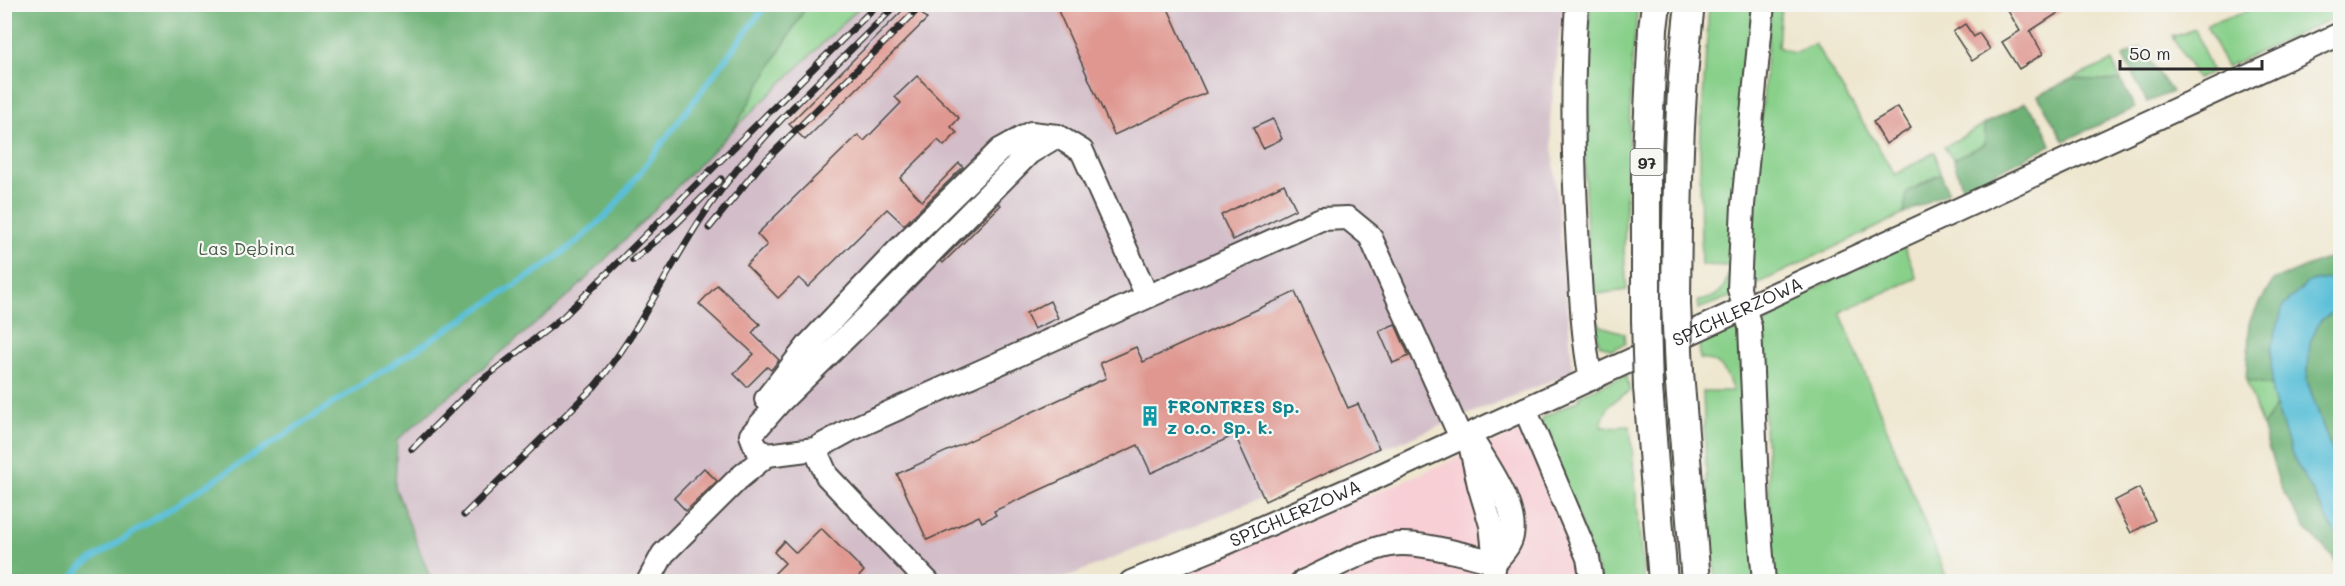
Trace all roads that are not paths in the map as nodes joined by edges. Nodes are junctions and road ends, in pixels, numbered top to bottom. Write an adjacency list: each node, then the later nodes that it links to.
1 (1576, 4): 8 (street)
2 (1656, 4): 19 (main road, 97, bridge)
3 (1690, 4): 20 (main road, 97, bridge)
4 (1763, 4): 7 (street)
5 (2340, 34): 7 (street, SPICHLERZOWA)
6 (1147, 297): 10 (street); 11 (street); 12 (street)
7 (1744, 308): 8 (street, SPICHLERZOWA); 21 (street)
8 (1590, 379): 9 (street, SPICHLERZOWA)
9 (1525, 409): 10 (street, SPICHLERZOWA); 18 (street)
10 (1464, 436): 13 (street); 16 (street, SPICHLERZOWA)
11 (815, 449): 12 (street); 15 (street)
12 (767, 455): 14 (street)
13 (1494, 572): 17 (street)
14 (648, 582)
15 (928, 582)
16 (1131, 582)
17 (1302, 582)
18 (1592, 582)
19 (1663, 582)
20 (1696, 582)
21 (1764, 582)

